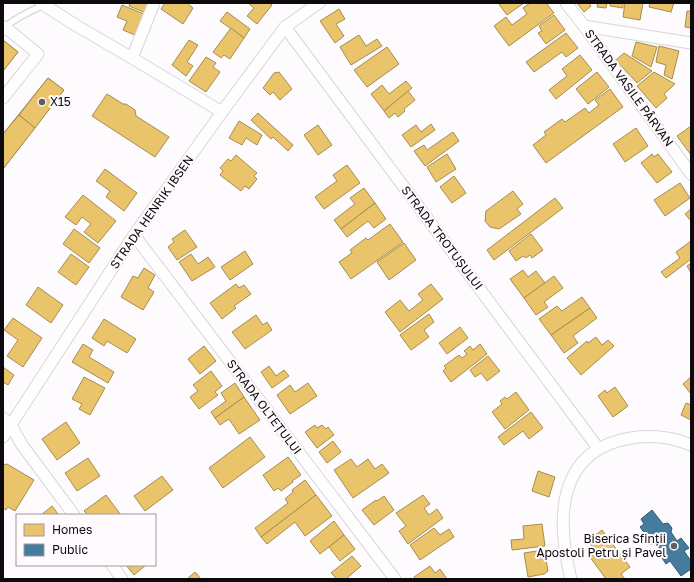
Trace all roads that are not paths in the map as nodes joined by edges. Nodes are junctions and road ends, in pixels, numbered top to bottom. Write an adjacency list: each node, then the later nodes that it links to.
1 (154, 3): 9 (street)
2 (319, 3): 6 (street, STRADA HENRIK IBSEN)
3 (566, 3): 5 (street, STRADA VASILE PÂRVAN)
4 (43, 4): 7 (lane); 9 (street)
5 (584, 26): 8 (street); 12 (street, STRADA VASILE PÂRVAN)
6 (285, 27): 11 (street, STRADA HENRIK IBSEN); 17 (street, STRADA TROTUȘULUI)
7 (4, 29): 10 (street)
8 (691, 43)
9 (132, 58): 11 (street)
10 (3, 98)
11 (222, 112): 13 (street, STRADA HENRIK IBSEN)
12 (691, 174)
13 (134, 235): 14 (street, STRADA HENRIK IBSEN); 21 (street, STRADA OLTEȚULUI)
14 (7, 422): 15 (street, STRADA HENRIK IBSEN); 18 (street)
15 (3, 437)
16 (691, 445): 17 (street)
17 (598, 448): 22 (street)
18 (73, 514)
19 (113, 566): 20 (street)
20 (122, 579)
21 (395, 579)
22 (571, 579)

